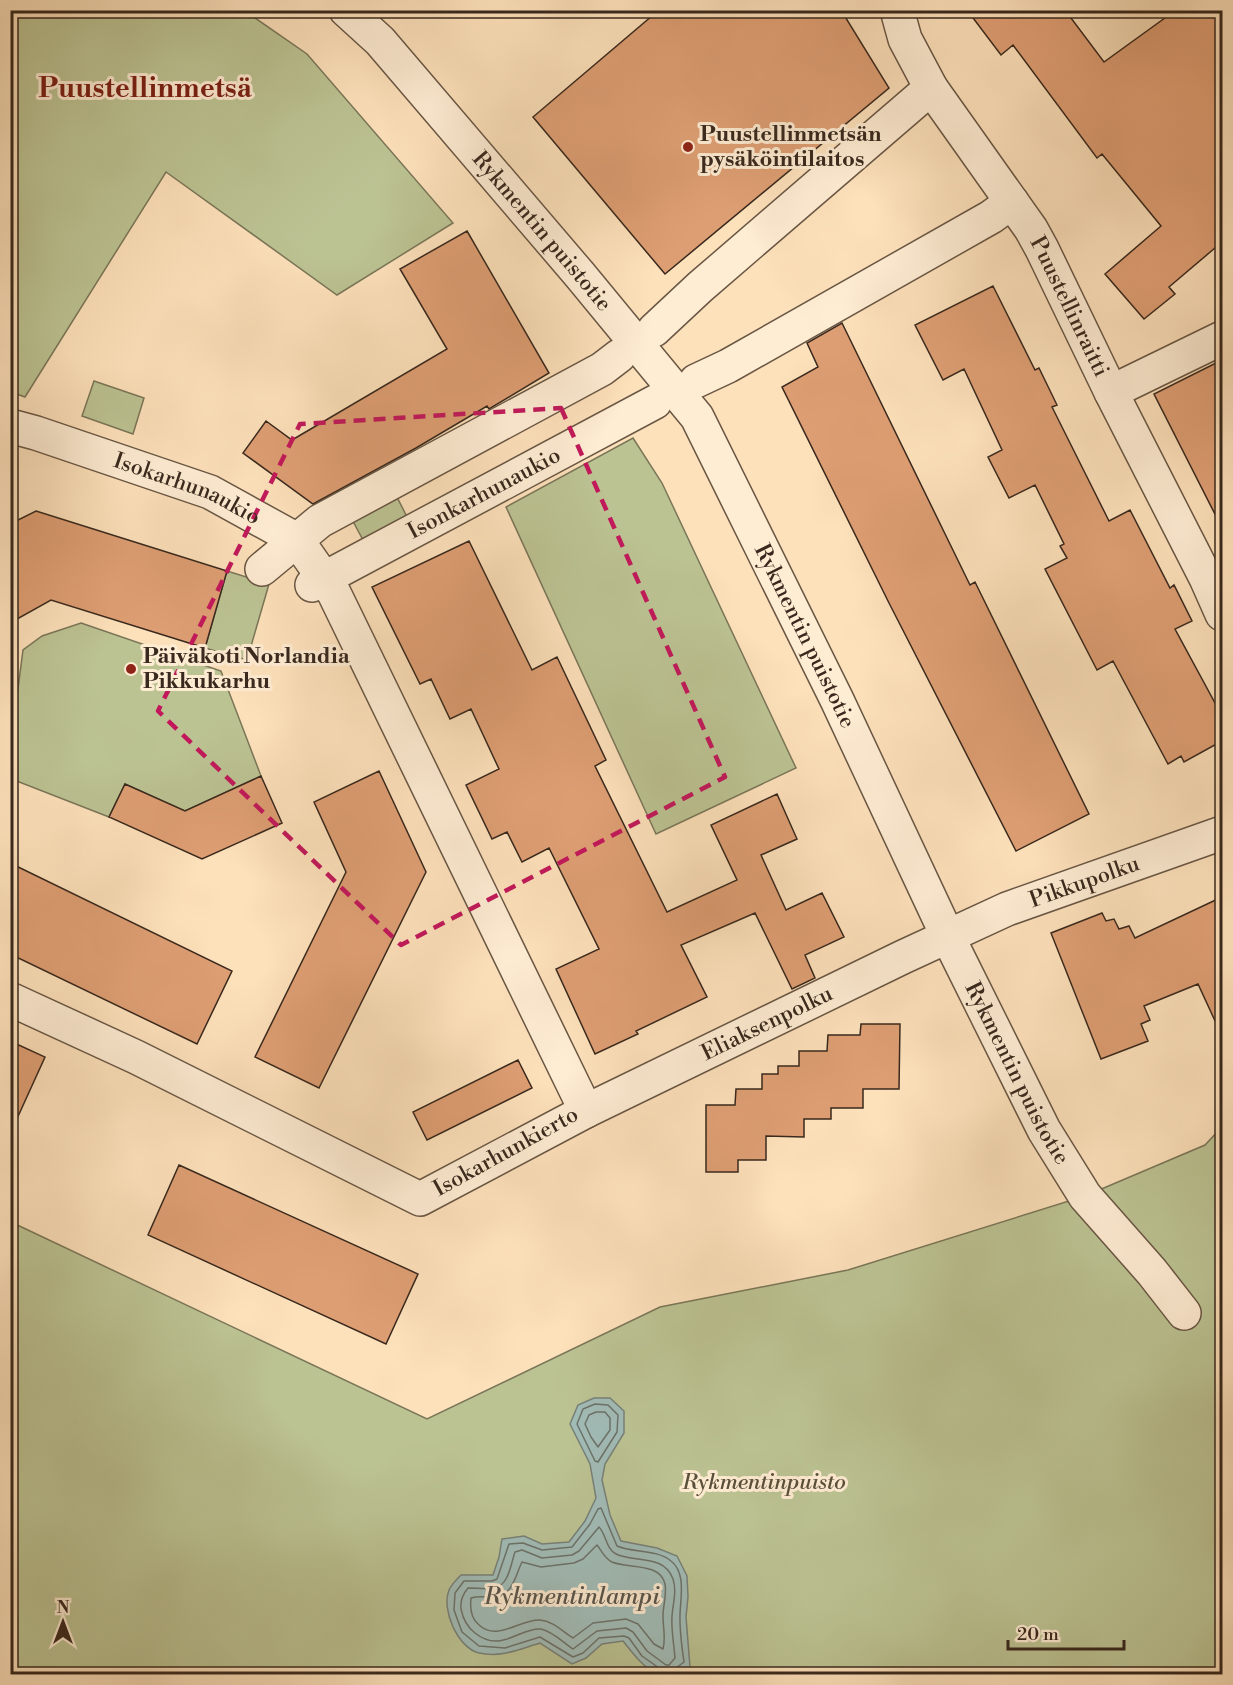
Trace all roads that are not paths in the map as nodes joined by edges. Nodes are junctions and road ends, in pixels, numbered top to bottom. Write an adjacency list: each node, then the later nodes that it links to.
1 (346, 10): 18 (street, Rykmentin puistotie)
2 (897, 10): 3 (street, Puustellinraitti)
3 (931, 88): 4 (street, Puustellinraitti); 5 (street)
4 (1012, 202): 8 (street); 9 (street, Puustellinraitti)
5 (654, 330)
6 (1222, 338): 9 (street)
7 (619, 356): 12 (street)
8 (696, 381)
9 (1111, 392): 14 (street, Puustellinraitti)
10 (655, 402): 15 (street, Isonkarhunaukio)
11 (10, 426): 12 (street, Isokarhunaukio)
12 (297, 540): 13 (street); 15 (street, Isokarhunaukio)
13 (262, 569)
14 (1214, 574): 16 (street, Puustellinraitti)
15 (323, 586): 20 (street, Isokarhunkierto)
16 (1222, 615)
17 (1222, 834): 18 (street, Pikkupolku)
18 (948, 937): 20 (street, Eliaksenpolku); 21 (street, Rykmentin puistotie)
19 (10, 999): 20 (street, Isokarhunkierto)
20 (586, 1112)
21 (1184, 1313)

